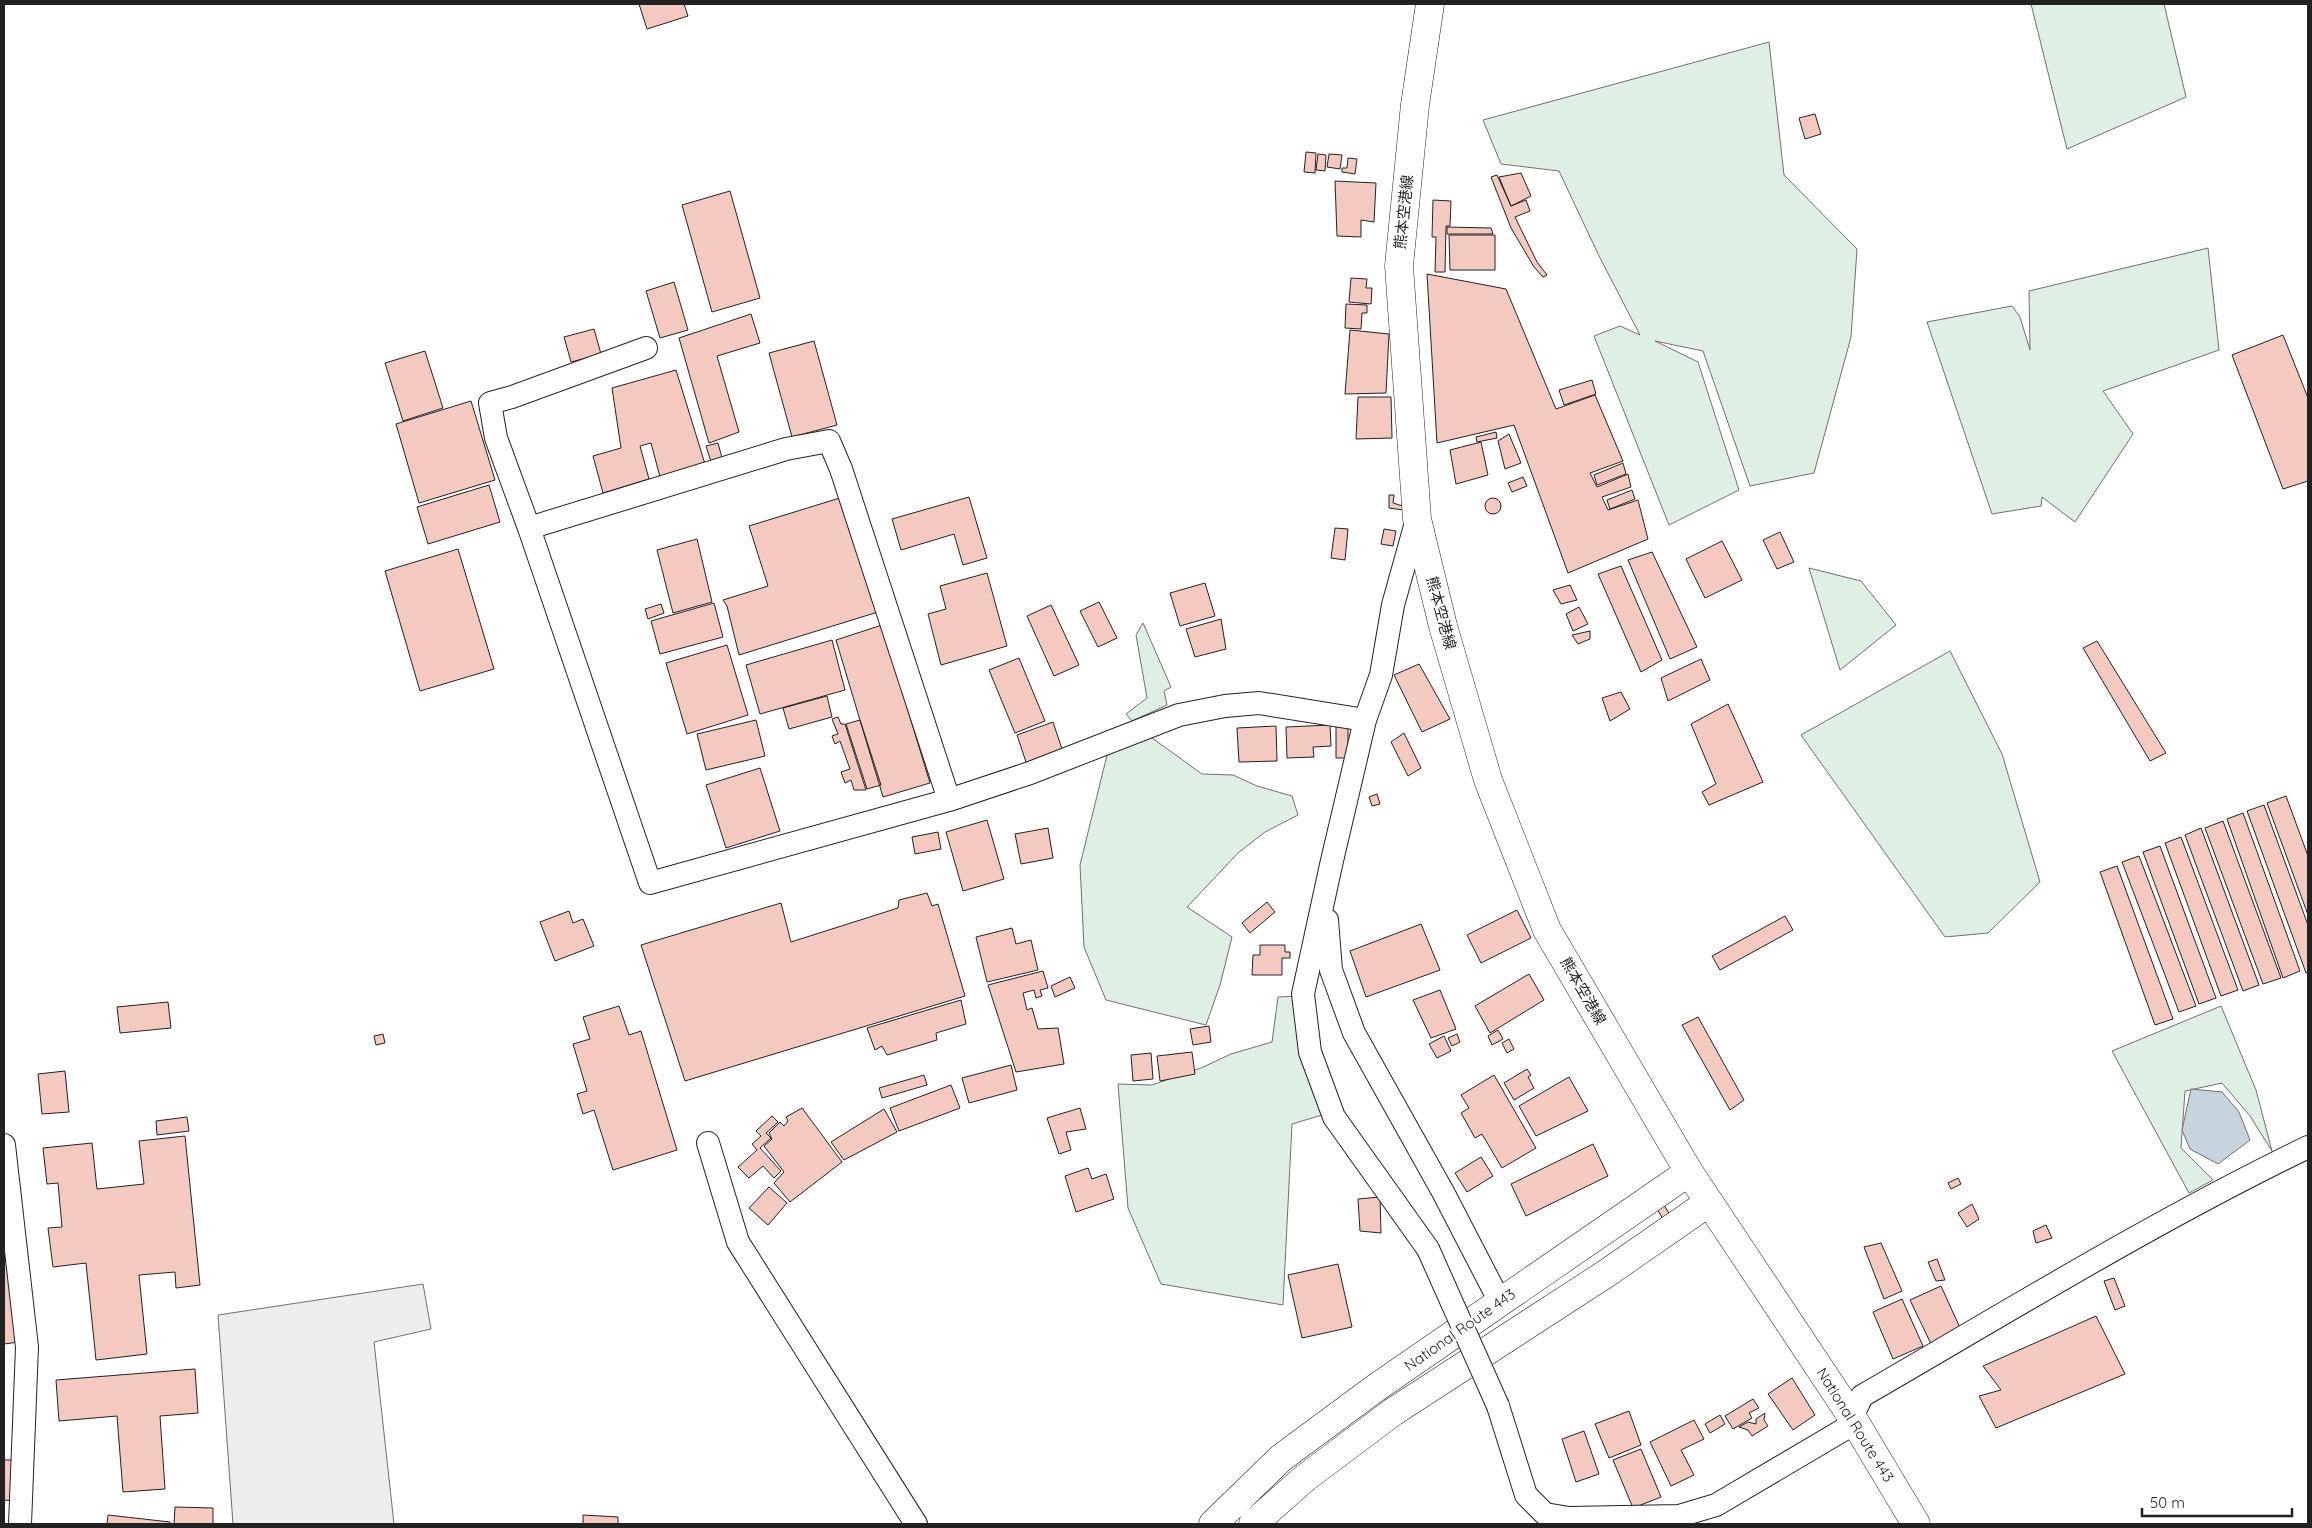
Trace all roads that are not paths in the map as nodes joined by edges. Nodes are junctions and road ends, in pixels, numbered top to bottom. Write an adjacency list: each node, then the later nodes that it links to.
1 (1430, 4): 3 (main road, 熊本空港線)
2 (646, 348): 4 (street)
3 (1417, 519): 5 (street); 11 (main road, 熊本空港線)
4 (529, 528): 6 (street); 6 (street)
5 (1365, 720): 6 (street); 7 (street)
6 (949, 800)
7 (1325, 894): 13 (street); 15 (street, bridge)
8 (708, 1143): 17 (street)
9 (4, 1144): 16 (street)
10 (2308, 1147): 14 (street)
11 (1689, 1172): 12 (main road, National Route 443); 13 (main road, National Route 443)
12 (1708, 1203): 14 (main road, National Route 443); 19 (main road, National Route 443)
13 (1500, 1302): 18 (main road, National Route 443)
14 (1853, 1420): 15 (street); 20 (main road, National Route 443)
15 (1569, 1521)
16 (20, 1524)
17 (916, 1524)
18 (1213, 1524)
19 (1253, 1524)
20 (1916, 1524)

